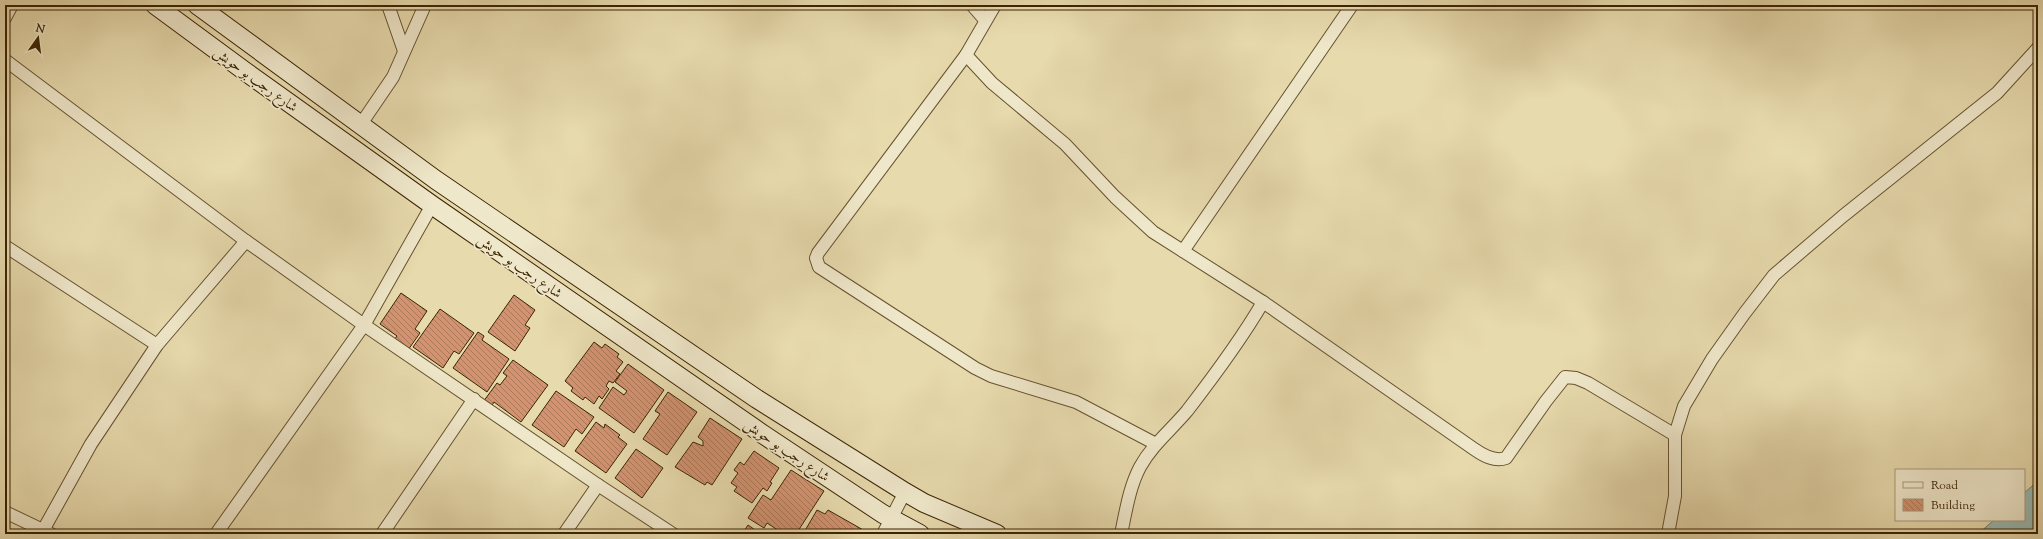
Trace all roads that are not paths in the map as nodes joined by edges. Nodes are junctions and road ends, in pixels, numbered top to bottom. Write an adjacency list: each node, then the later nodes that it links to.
1 (12, 5): 9 (street)
2 (155, 5): 16 (main road, شارع رجب بو حويش)
3 (197, 5): 15 (main road, شارع رجب بو حويش)
4 (388, 5): 12 (street)
5 (425, 5): 12 (street)
6 (972, 5): 10 (street)
7 (995, 5): 10 (street)
8 (1352, 5): 19 (street)
9 (5, 18)
10 (985, 20): 13 (street)
11 (2038, 48): 24 (street)
12 (404, 51): 15 (street)
13 (966, 55): 19 (street); 25 (street)
14 (5, 60): 17 (street)
15 (361, 124): 27 (main road, شارع رجب بو حويش)
16 (432, 205): 21 (street); 29 (main road, شارع رجب بو حويش)
17 (246, 241): 21 (street); 22 (street)
18 (5, 246): 22 (street)
19 (1183, 251): 20 (street)
20 (1263, 302): 24 (street); 25 (street)
21 (364, 325): 23 (street); 31 (street)
22 (157, 345): 30 (street)
23 (474, 399): 26 (street); 32 (street)
24 (1675, 435): 39 (street)
25 (1156, 444): 38 (street)
26 (598, 485): 33 (street); 34 (street)
27 (904, 492): 29 (street); 37 (main road, شارع رجب بو حويش)
28 (5, 512): 30 (street)
29 (892, 518): 35 (street); 36 (main road, شارع رجب بو حويش)
30 (45, 532)
31 (216, 534)
32 (382, 534)
33 (564, 534)
34 (673, 534)
35 (883, 534)
36 (920, 534)
37 (997, 534)
38 (1122, 534)
39 (1668, 534)

